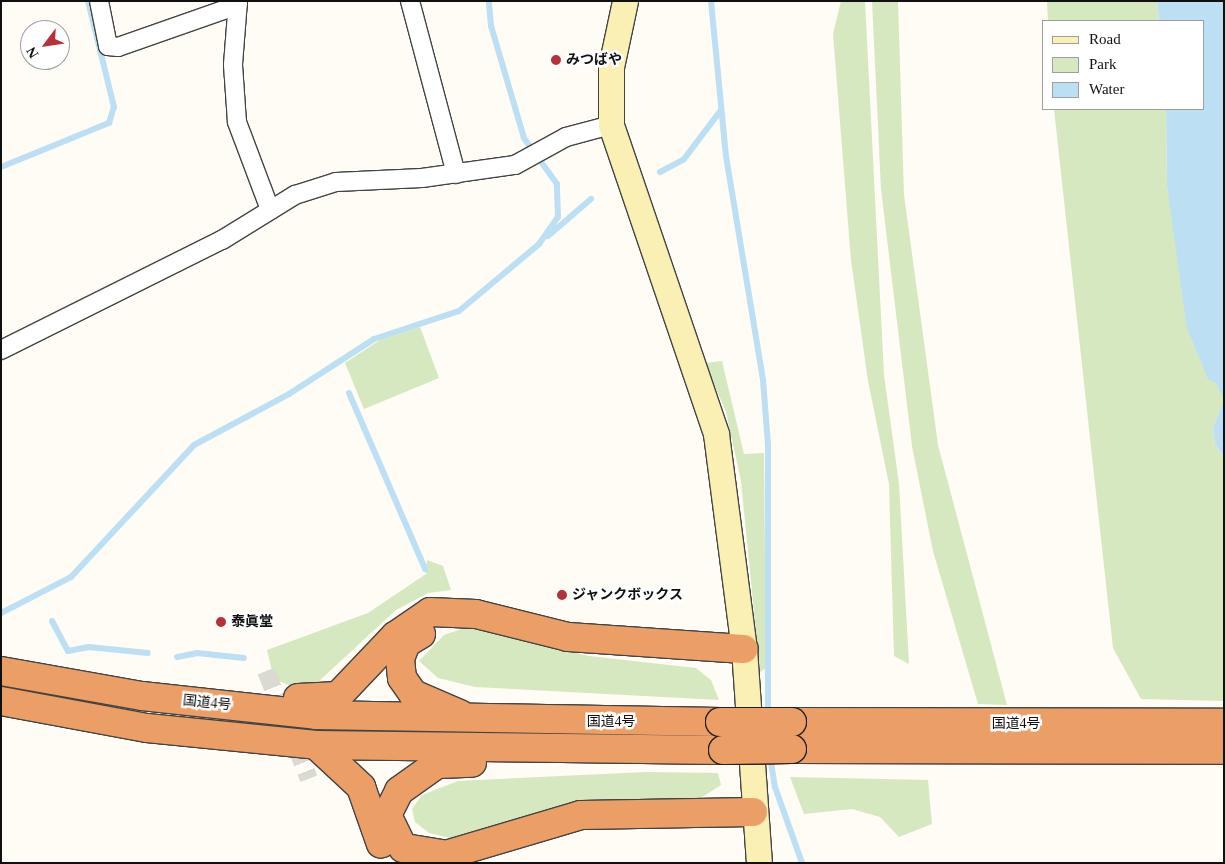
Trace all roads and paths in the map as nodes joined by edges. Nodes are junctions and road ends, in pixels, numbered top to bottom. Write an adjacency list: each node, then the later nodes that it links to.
1 (98, 1): 4 (street)
2 (410, 1): 6 (street)
3 (625, 1): 5 (street)
4 (238, 3): 7 (street)
5 (610, 125): 6 (street); 10 (street)
6 (456, 174): 7 (street)
7 (270, 210): 8 (street)
8 (1, 350)
9 (476, 614): 10 (highway); 12 (highway); 14 (highway)
10 (744, 649): 20 (street)
11 (1, 671): 12 (highway, 国道4号)
12 (142, 696): 14 (highway, 国道4号)
13 (12, 704): 17 (highway, 国道4号)
14 (477, 721): 16 (highway, 国道4号, bridge)
15 (1224, 723): 16 (highway, 国道4号)
16 (987, 736): 18 (highway, 国道4号, bridge); 19 (highway, 国道4号)
17 (316, 745): 18 (highway, 国道4号); 22 (highway)
18 (594, 749): 21 (highway)
19 (1224, 750)
20 (753, 812): 21 (highway); 23 (street)
21 (431, 858)
22 (408, 863)
23 (759, 863)

